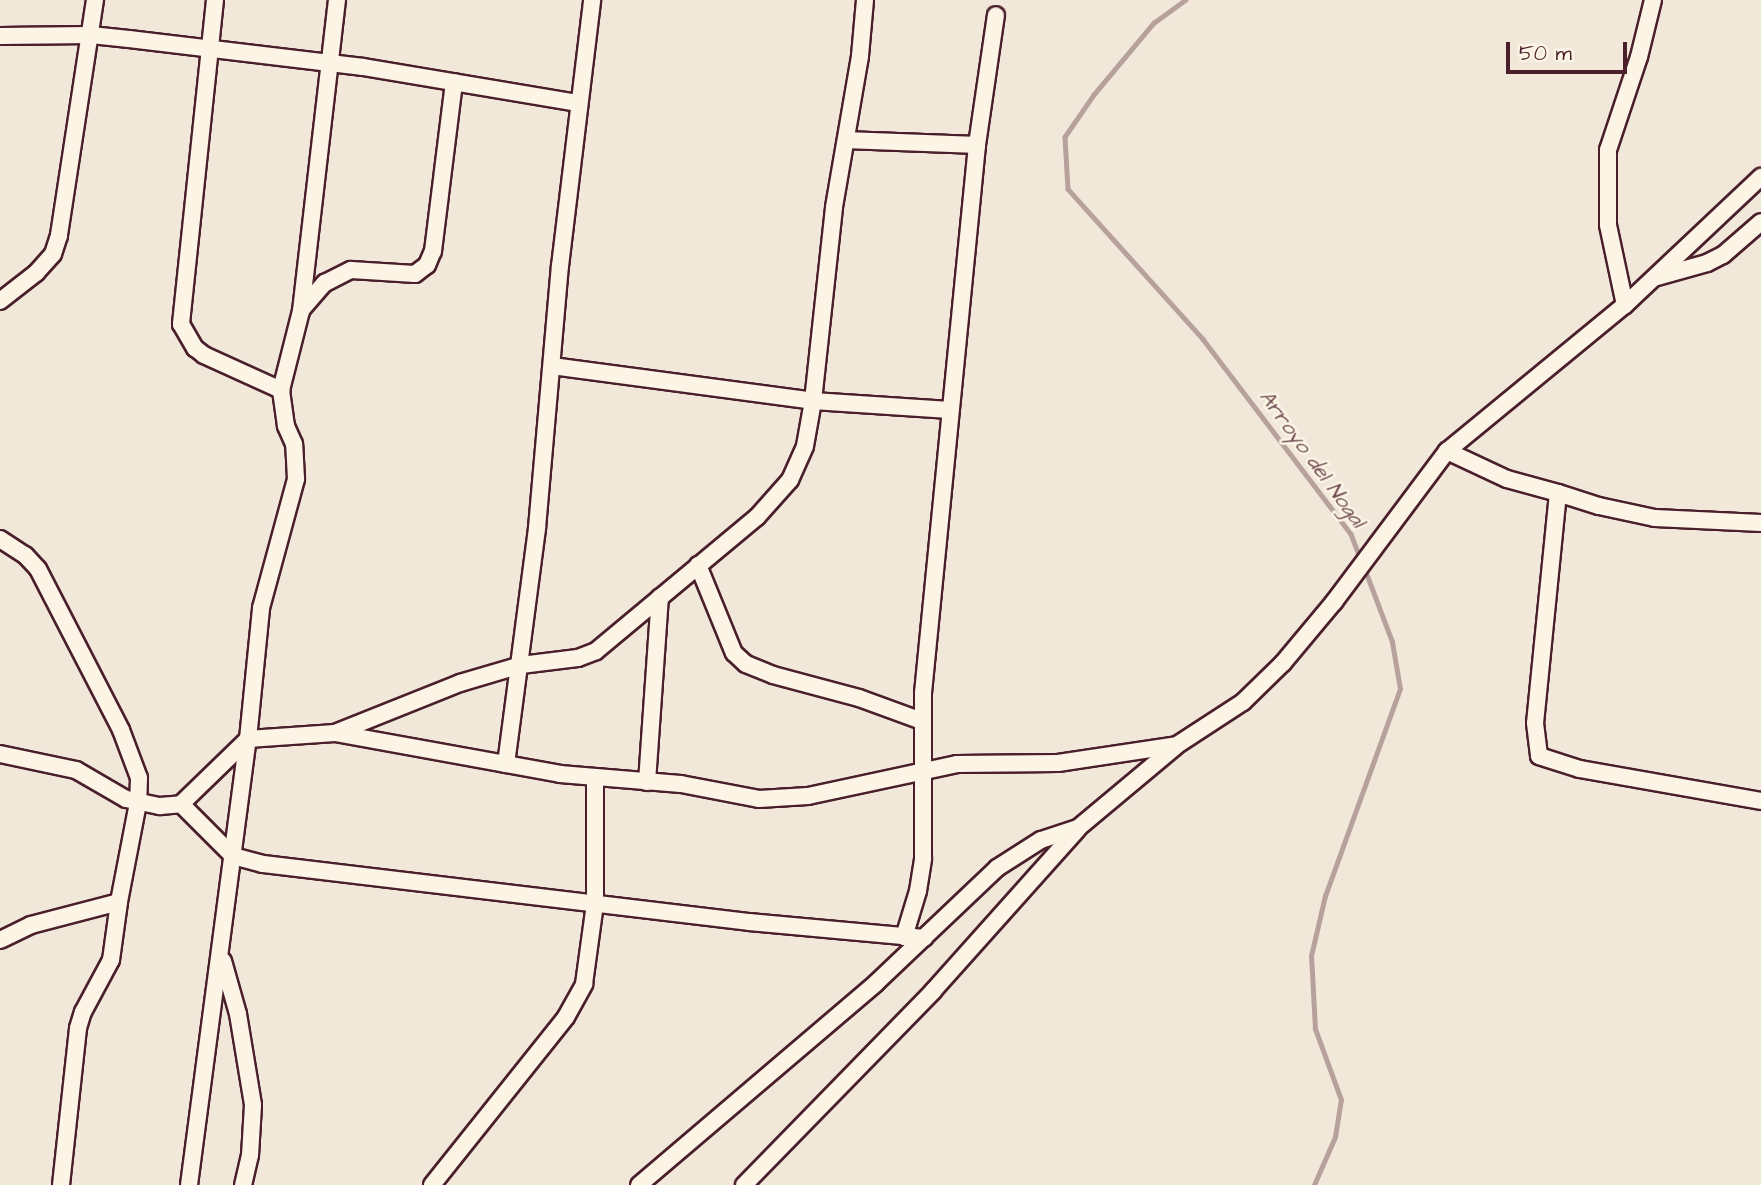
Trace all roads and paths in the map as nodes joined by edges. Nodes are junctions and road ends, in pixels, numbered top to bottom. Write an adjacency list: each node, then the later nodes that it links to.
1 (95, 0): 8 (street)
2 (215, 0): 10 (street)
3 (337, 0): 11 (street)
4 (592, 0): 13 (street)
5 (865, 0): 14 (street)
6 (1653, 0): 20 (street)
7 (996, 15): 15 (street)
8 (91, 35): 9 (street); 10 (street); 19 (street)
9 (0, 36)
10 (209, 50): 11 (street); 23 (street)
11 (330, 62): 12 (street); 21 (street)
12 (454, 82): 13 (street); 21 (street)
13 (578, 103): 22 (street)
14 (846, 140): 15 (street); 24 (street)
15 (977, 145): 25 (street)
16 (1761, 177): 18 (street)
17 (1761, 222): 18 (street)
18 (1655, 278): 20 (street)
19 (0, 301)
20 (1625, 305): 26 (street)
21 (301, 311): 23 (street)
22 (552, 366): 24 (street); 32 (street)
23 (281, 390): 35 (street)
24 (813, 401): 25 (street); 30 (street)
25 (950, 410): 33 (street)
26 (1447, 451): 27 (street); 36 (street)
27 (1558, 493): 28 (street); 42 (street)
28 (1761, 523)
29 (0, 539): 43 (street)
30 (698, 565): 31 (street); 33 (street)
31 (660, 597): 32 (street); 41 (street)
32 (521, 665): 34 (street); 38 (street)
33 (922, 720): 39 (street)
34 (335, 733): 35 (street); 38 (street)
35 (248, 739): 44 (street); 46 (street)
36 (1177, 745): 39 (street); 45 (street)
37 (0, 754): 43 (street)
38 (506, 764): 40 (street)
39 (921, 769): 41 (street); 49 (street)
40 (595, 777): 41 (street); 48 (street)
41 (647, 782)
42 (1761, 801)
43 (138, 803): 44 (street); 47 (street)
44 (181, 804): 46 (street)
45 (1078, 828): 50 (street); 58 (street)
46 (233, 856): 48 (street); 52 (street)
47 (119, 902): 51 (street); 53 (street)
48 (595, 904): 49 (street); 56 (street)
49 (904, 937): 50 (street)
50 (924, 938): 57 (street)
51 (0, 940)
52 (221, 954): 54 (street); 55 (street)
53 (61, 1185)
54 (188, 1185)
55 (243, 1185)
56 (432, 1185)
57 (639, 1185)
58 (744, 1185)

